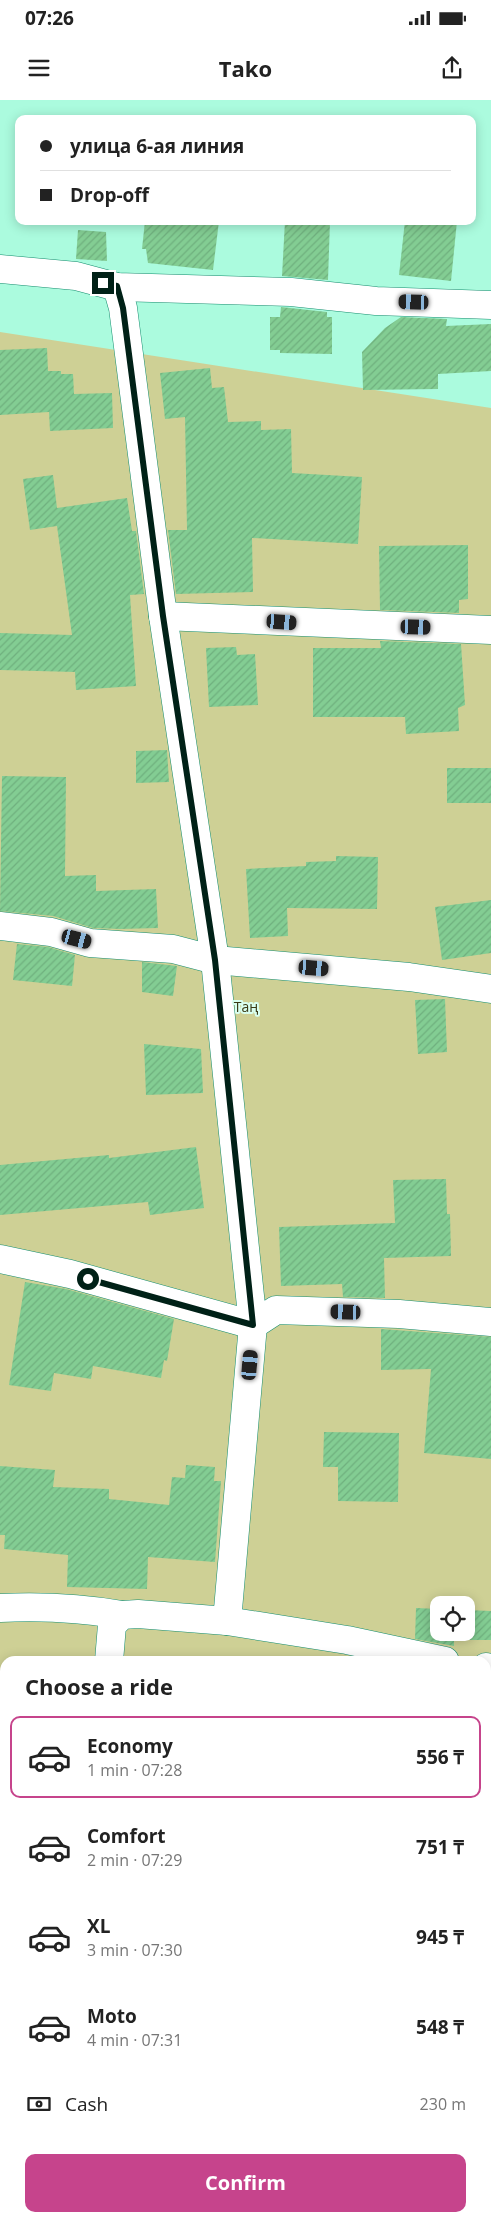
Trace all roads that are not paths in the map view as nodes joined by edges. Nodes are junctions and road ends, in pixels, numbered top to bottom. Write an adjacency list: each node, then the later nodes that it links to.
1 (0, 269): 2 (street)
2 (117, 286): 3 (street); 4 (street)
3 (491, 305)
4 (163, 616): 5 (street); 7 (street)
5 (491, 630)
6 (0, 926): 7 (street)
7 (215, 960): 8 (street); 11 (street)
8 (491, 989)
9 (0, 1259): 11 (street)
10 (491, 1322): 11 (street)
11 (253, 1325): 14 (street)
12 (0, 1608): 13 (street)
13 (122, 1615): 14 (street); 15 (street)
14 (228, 1621): 16 (street)
15 (110, 1656)
16 (421, 1656)

